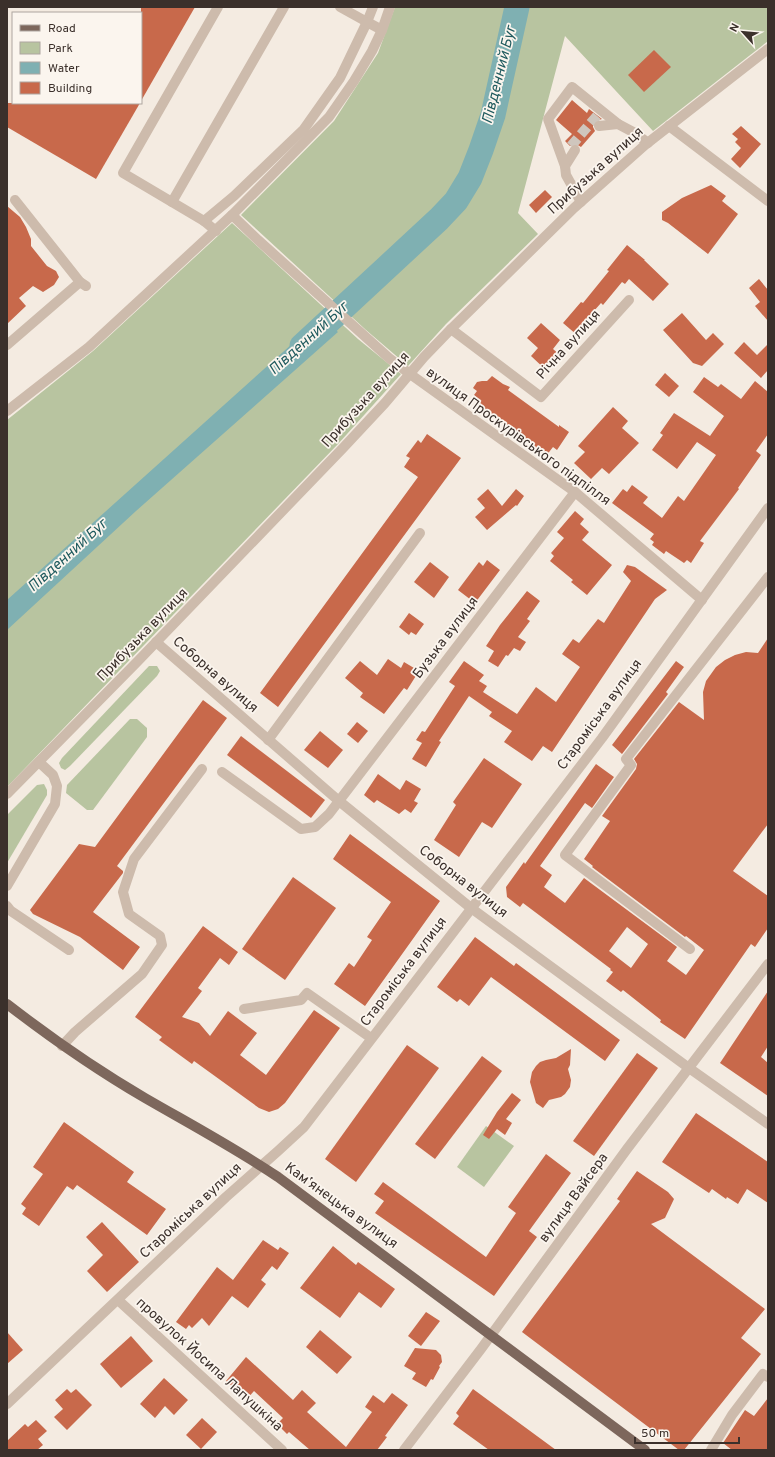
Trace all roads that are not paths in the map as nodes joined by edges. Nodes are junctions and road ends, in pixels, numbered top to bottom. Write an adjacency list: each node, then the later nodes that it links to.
1 (218, 7): 17 (street)
2 (284, 7): 17 (street)
3 (340, 7): 6 (street)
4 (373, 7): 6 (street)
5 (390, 7): 7 (street)
6 (367, 22): 7 (street); 20 (street)
7 (382, 30): 19 (street)
8 (768, 49): 11 (street, Прибузька вулиця)
9 (618, 124): 10 (street); 12 (street); 14 (street)
10 (599, 126)
11 (669, 126): 12 (street, Прибузька вулиця); 16 (street)
12 (648, 143): 18 (street, Прибузька вулиця)
13 (573, 148): 14 (street)
14 (564, 161): 18 (street)
15 (15, 200): 24 (street)
16 (768, 201)
17 (172, 202): 20 (street)
18 (581, 202): 23 (street, Прибузька вулиця)
19 (232, 215): 21 (street); 25 (street, вулиця Проскурівського підпілля)
20 (204, 221): 21 (street)
21 (216, 231): 26 (street)
22 (629, 300): 23 (street, Річна вулиця)
23 (451, 329): 25 (street, Прибузька вулиця)
24 (7, 345)
25 (410, 374): 27 (street, вулиця Проскурівського підпілля); 32 (street, Прибузька вулиця)
26 (7, 412)
27 (575, 492): 31 (street, вулиця Проскурівського підпілля); 38 (street, Бузька вулиця)
28 (768, 508): 31 (street, Староміська вулиця)
29 (420, 533): 33 (street)
30 (768, 577): 42 (street)
31 (702, 600): 41 (street, Староміська вулиця)
32 (156, 642): 33 (street, Соборна вулиця); 34 (street, Прибузька вулиця)
33 (268, 740): 38 (street, Соборна вулиця)
34 (39, 762): 37 (street, Прибузька вулиця); 39 (street)
35 (202, 769): 48 (street)
36 (222, 772): 38 (street, Бузька вулиця)
37 (7, 794)
38 (339, 801): 41 (street, Соборна вулиця)
39 (7, 886)
40 (7, 906): 43 (street)
41 (471, 908): 47 (street, Староміська вулиця); 49 (street, Соборна вулиця)
42 (690, 948)
43 (69, 950)
44 (768, 964): 49 (street, вулиця Вайсера)
45 (7, 1004): 48 (main road, Камʼянецька вулиця)
46 (244, 1009): 47 (street)
47 (371, 1038): 51 (street, Староміська вулиця)
48 (62, 1046): 51 (main road, Камʼянецька вулиця)
49 (689, 1068): 50 (street, Соборна вулиця); 53 (street, вулиця Вайсера)
50 (768, 1124)
51 (261, 1166): 52 (street, Староміська вулиця); 53 (main road, Камʼянецька вулиця)
52 (118, 1300): 55 (street, Староміська вулиця); 56 (street, провулок Йосипа Лапушкіна)
53 (491, 1334): 57 (street, вулиця Вайсера); 58 (main road, Камʼянецька вулиця)
54 (768, 1377): 59 (street)
55 (7, 1404)
56 (282, 1450)
57 (404, 1450)
58 (645, 1450)
59 (711, 1450)

